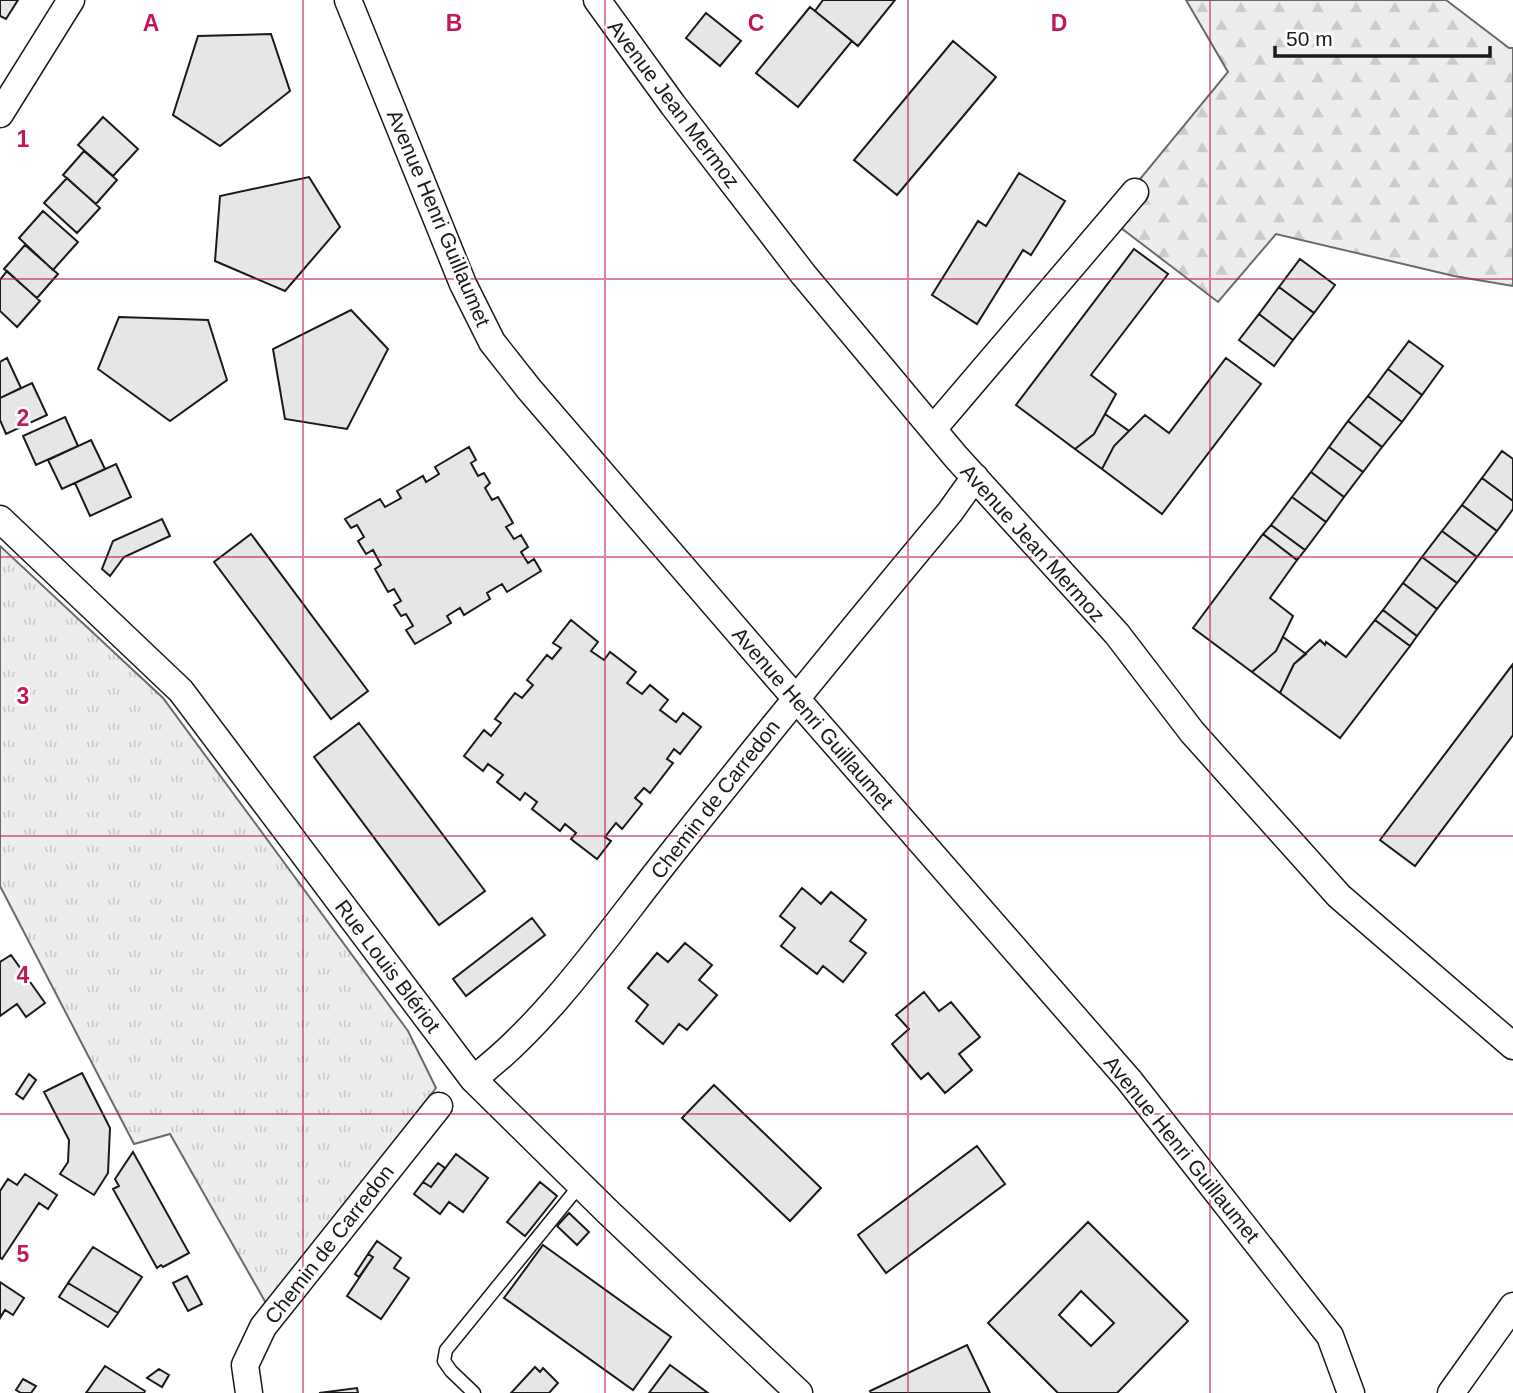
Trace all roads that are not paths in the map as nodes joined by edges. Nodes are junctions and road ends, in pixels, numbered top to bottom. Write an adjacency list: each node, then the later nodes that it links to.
1 (71, 0): 4 (street)
2 (348, 0): 9 (street, Avenue Henri Guillaumet)
3 (597, 0): 6 (street, Avenue Jean Mermoz)
4 (0, 114)
5 (1135, 192): 6 (street)
6 (933, 429): 7 (street, Avenue Jean Mermoz)
7 (975, 477): 9 (street, Chemin de Carredon); 10 (street, Avenue Jean Mermoz)
8 (0, 519): 11 (street, Rue Louis Blériot)
9 (796, 698): 11 (street, Chemin de Carredon); 18 (street, Avenue Henri Guillaumet)
10 (1513, 1046)
11 (473, 1079): 13 (street, Rue Louis Blériot)
12 (439, 1106): 15 (street, Chemin de Carredon)
13 (580, 1185): 16 (lane); 17 (street, Rue Louis Blériot)
14 (1513, 1306): 19 (street)
15 (249, 1393)
16 (474, 1393)
17 (799, 1393)
18 (1351, 1393)
19 (1451, 1393)

